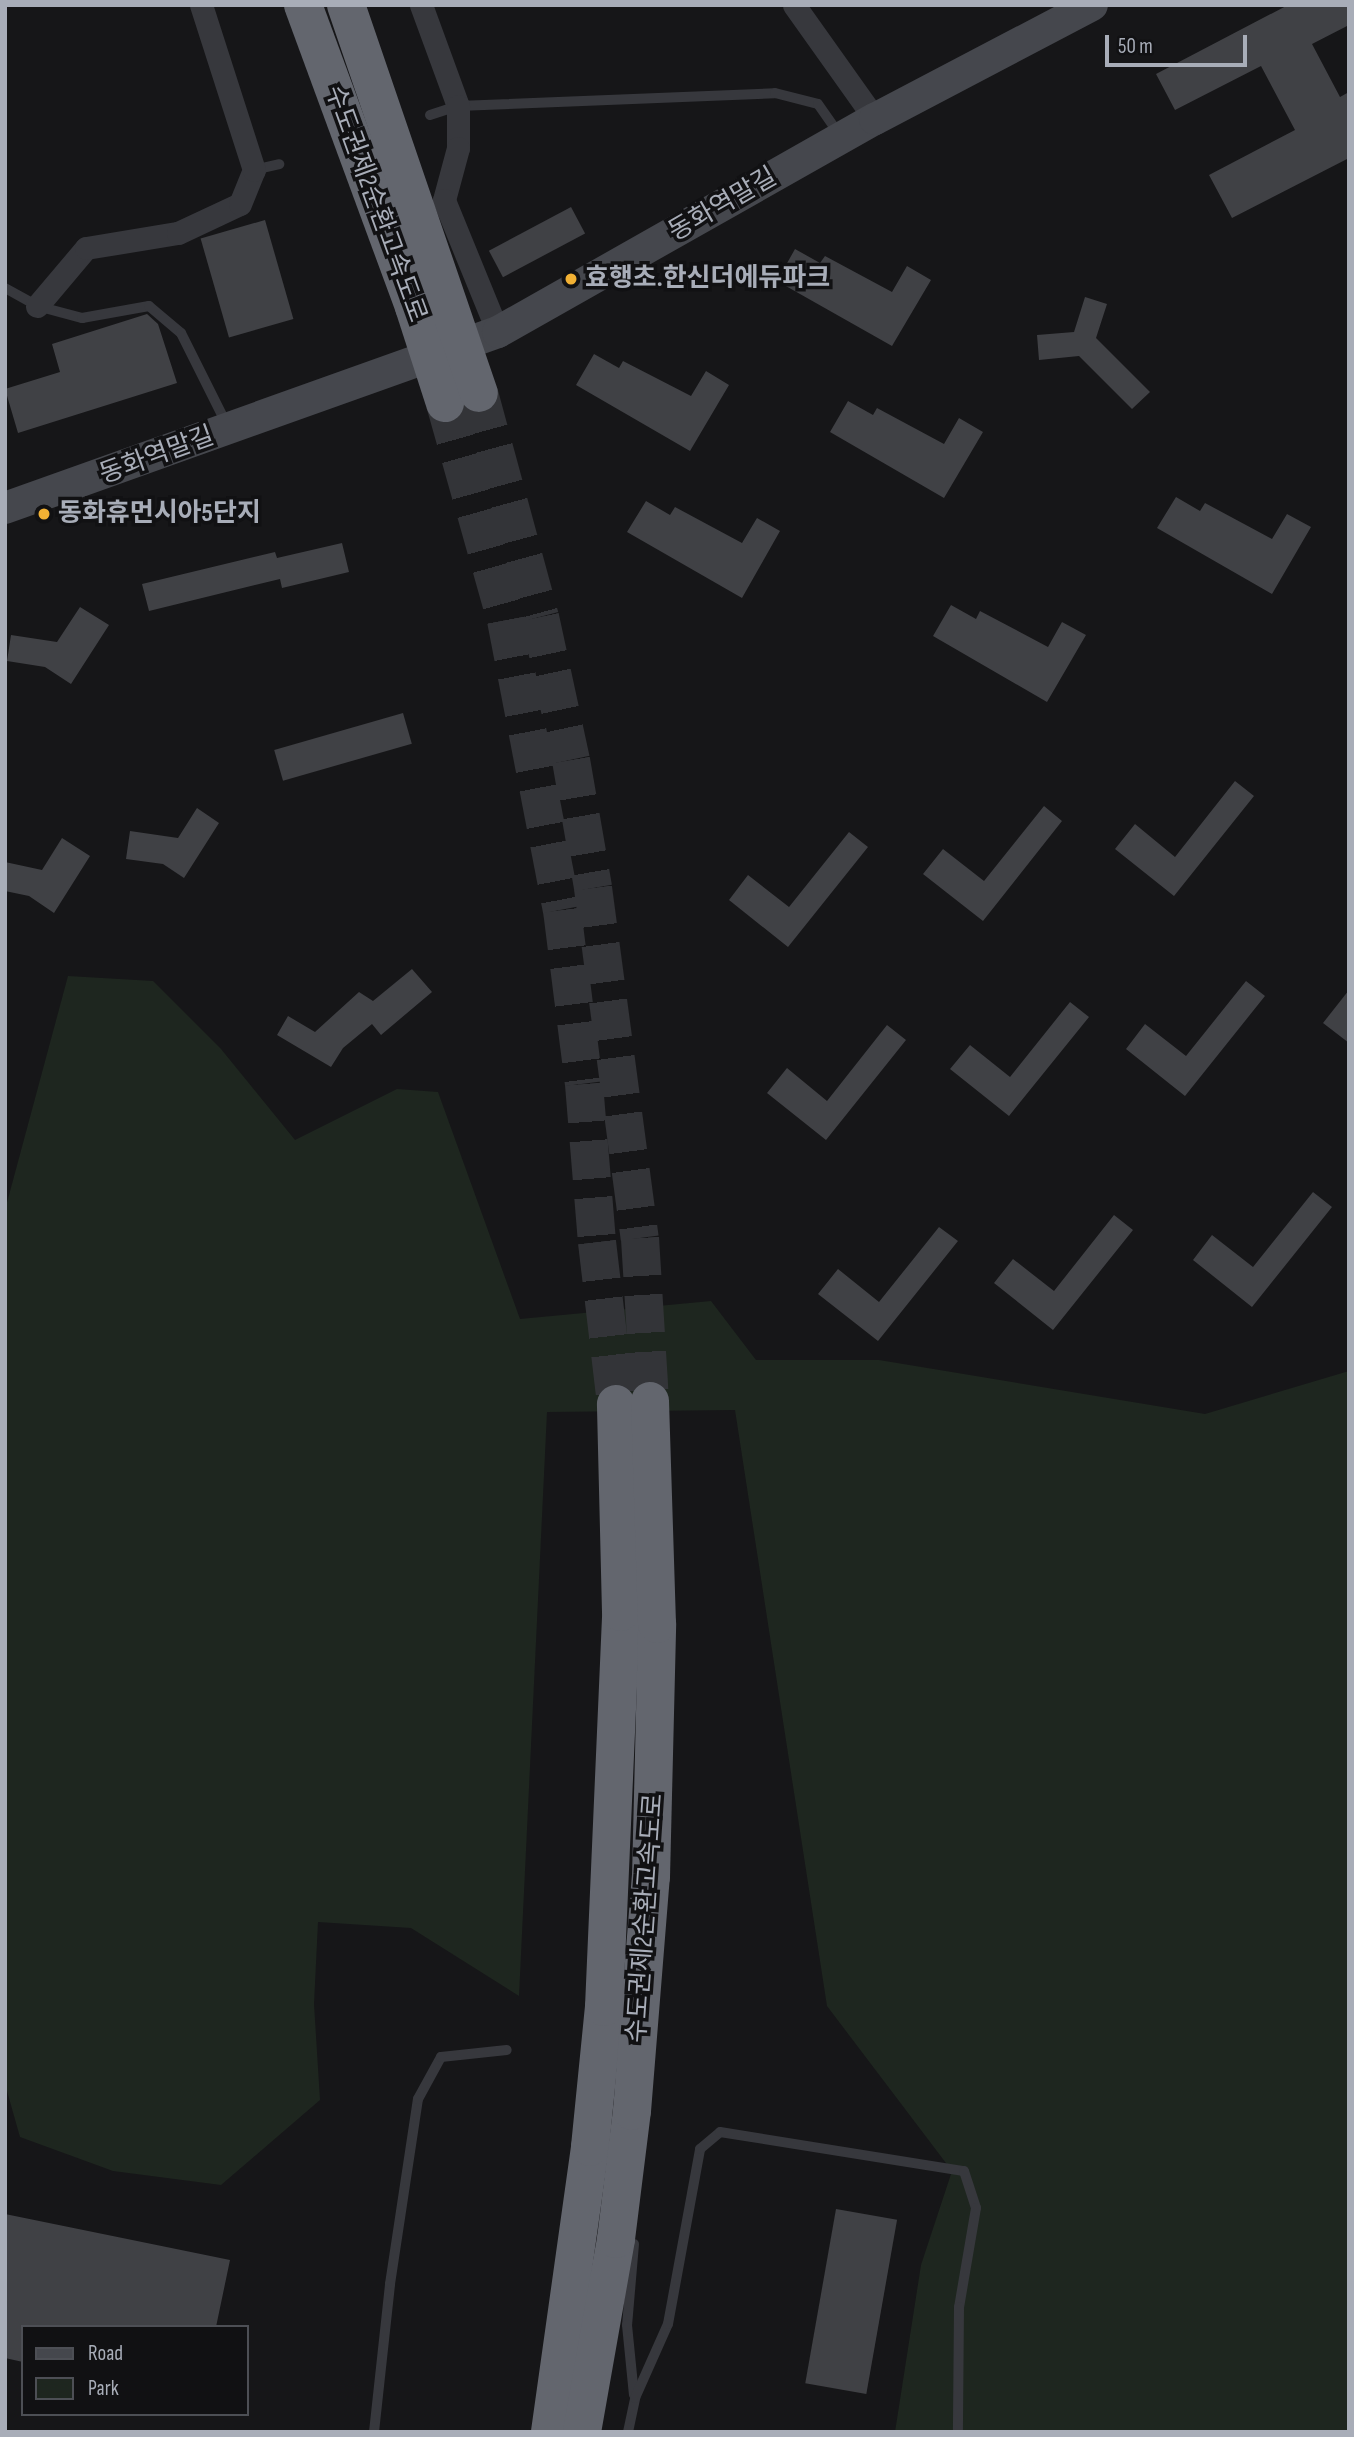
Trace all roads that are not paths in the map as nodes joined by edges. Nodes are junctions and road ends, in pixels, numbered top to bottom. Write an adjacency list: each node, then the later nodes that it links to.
1 (201, 5): 12 (street)
2 (303, 5): 14 (highway, 수도권제2순환고속도로)
3 (346, 5): 14 (highway, 수도권제2순환고속도로)
4 (421, 5): 7 (street)
5 (794, 5): 9 (street)
6 (1091, 5): 9 (street, 동화역말길)
7 (458, 106): 8 (lane); 10 (lane); 16 (street)
8 (430, 115)
9 (875, 119): 10 (street, 동화역말길)
10 (842, 138): 16 (street, 동화역말길)
11 (279, 164): 12 (lane)
12 (254, 170): 15 (street)
13 (5, 288): 15 (lane, 동화역말길)
14 (430, 301): 17 (highway, 수도권제2순환고속도로)
15 (37, 306): 18 (lane, 동화역말길)
16 (498, 332): 18 (street, 동화역말길)
17 (462, 398)
18 (229, 430): 19 (street, 동화역말길)
19 (5, 508)
20 (638, 2049): 22 (lane); 26 (highway, 수도권제2순환고속도로); 27 (highway, 수도권제2순환고속도로)
21 (507, 2050): 25 (lane)
22 (645, 2113)
23 (635, 2232): 24 (lane)
24 (635, 2398): 28 (lane); 29 (lane)
25 (374, 2432)
26 (550, 2432)
27 (582, 2432)
28 (628, 2432)
29 (958, 2432)

